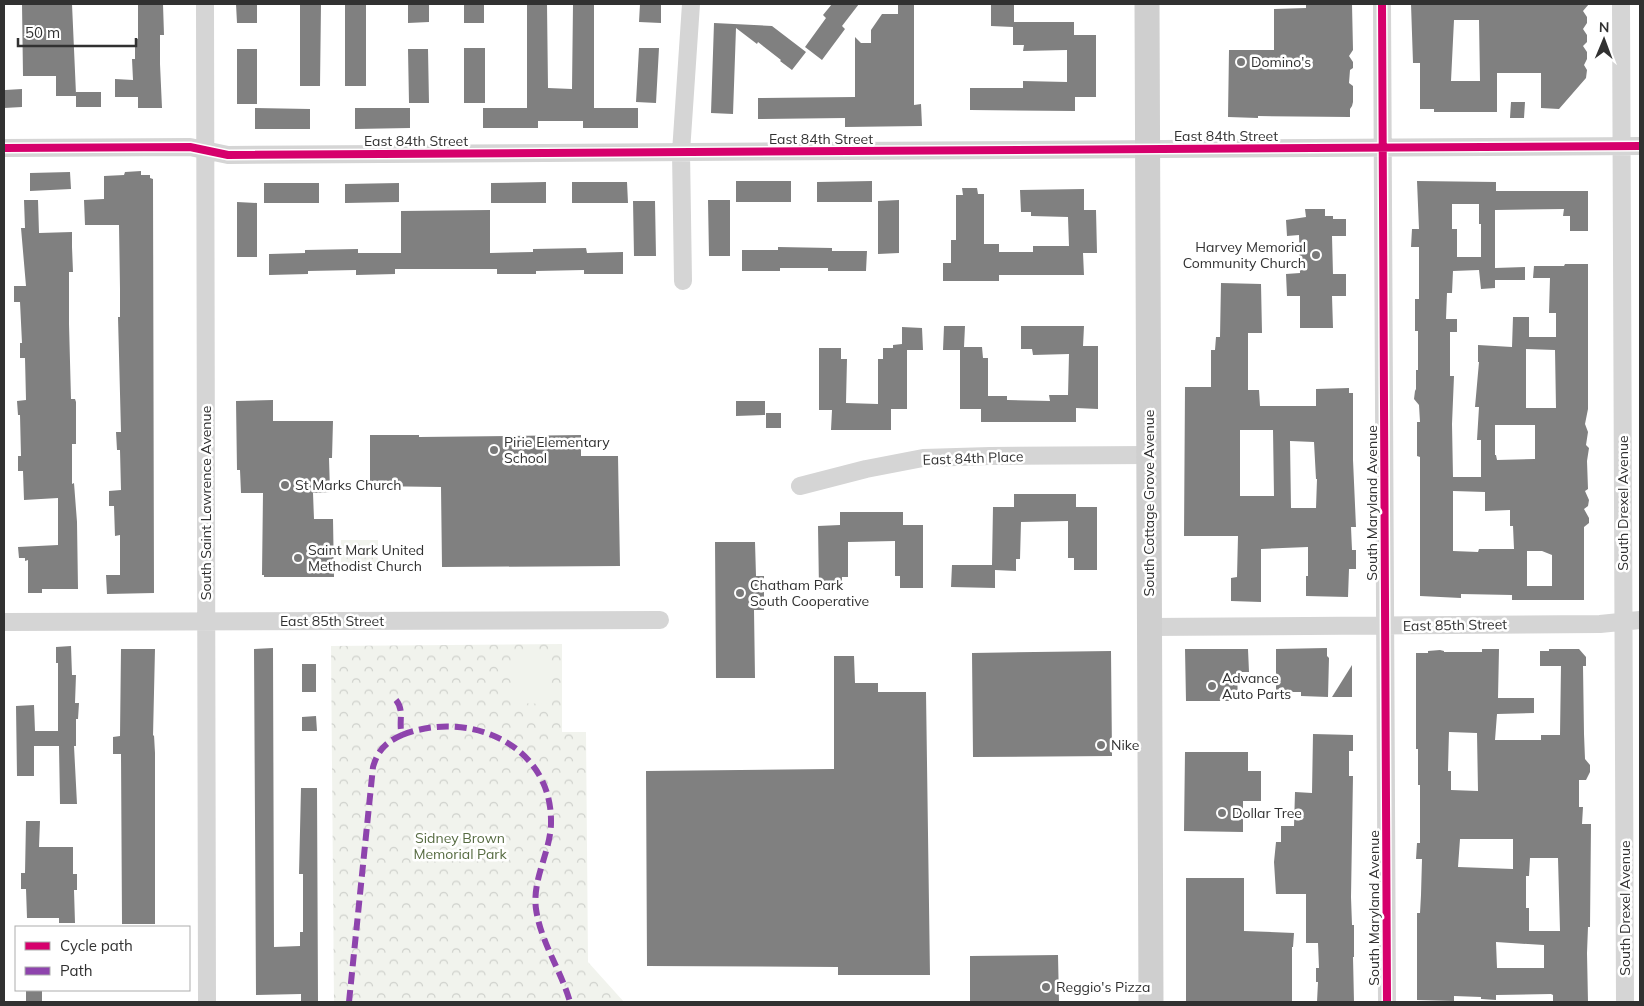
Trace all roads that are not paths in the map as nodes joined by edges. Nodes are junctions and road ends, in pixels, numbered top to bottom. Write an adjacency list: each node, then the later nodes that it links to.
1 (204, 4): 10 (street, South Saint Lawrence Avenue)
2 (691, 4): 12 (street)
3 (1147, 4): 11 (main road, South Cottage Grove Avenue)
4 (1382, 4): 9 (street, South Maryland Avenue)
5 (1621, 4): 6 (street, South Drexel Avenue)
6 (1622, 146): 7 (street, East 84th Street); 9 (street, East 84th Street); 18 (street, South Drexel Avenue)
7 (1640, 146)
8 (4, 148): 10 (street, East 84th Street)
9 (1383, 148): 11 (street, East 84th Street); 20 (street, South Maryland Avenue)
10 (205, 149): 12 (street, East 84th Street); 17 (street, South Saint Lawrence Avenue)
11 (1148, 149): 12 (street, East 84th Street); 14 (main road, South Cottage Grove Avenue)
12 (681, 152): 13 (street)
13 (683, 281)
14 (1149, 455): 15 (street, East 84th Place); 21 (main road, South Cottage Grove Avenue)
15 (800, 486)
16 (660, 620): 17 (street, East 85th Street)
17 (206, 621): 19 (street, East 85th Street); 22 (street, South Saint Lawrence Avenue)
18 (1632, 621): 20 (street, East 85th Street); 25 (street, South Drexel Avenue)
19 (4, 622)
20 (1385, 626): 21 (street, East 85th Street); 24 (street, South Maryland Avenue)
21 (1149, 627): 23 (main road, South Cottage Grove Avenue)
22 (207, 1002)
23 (1151, 1002)
24 (1386, 1002)
25 (1625, 1002)

